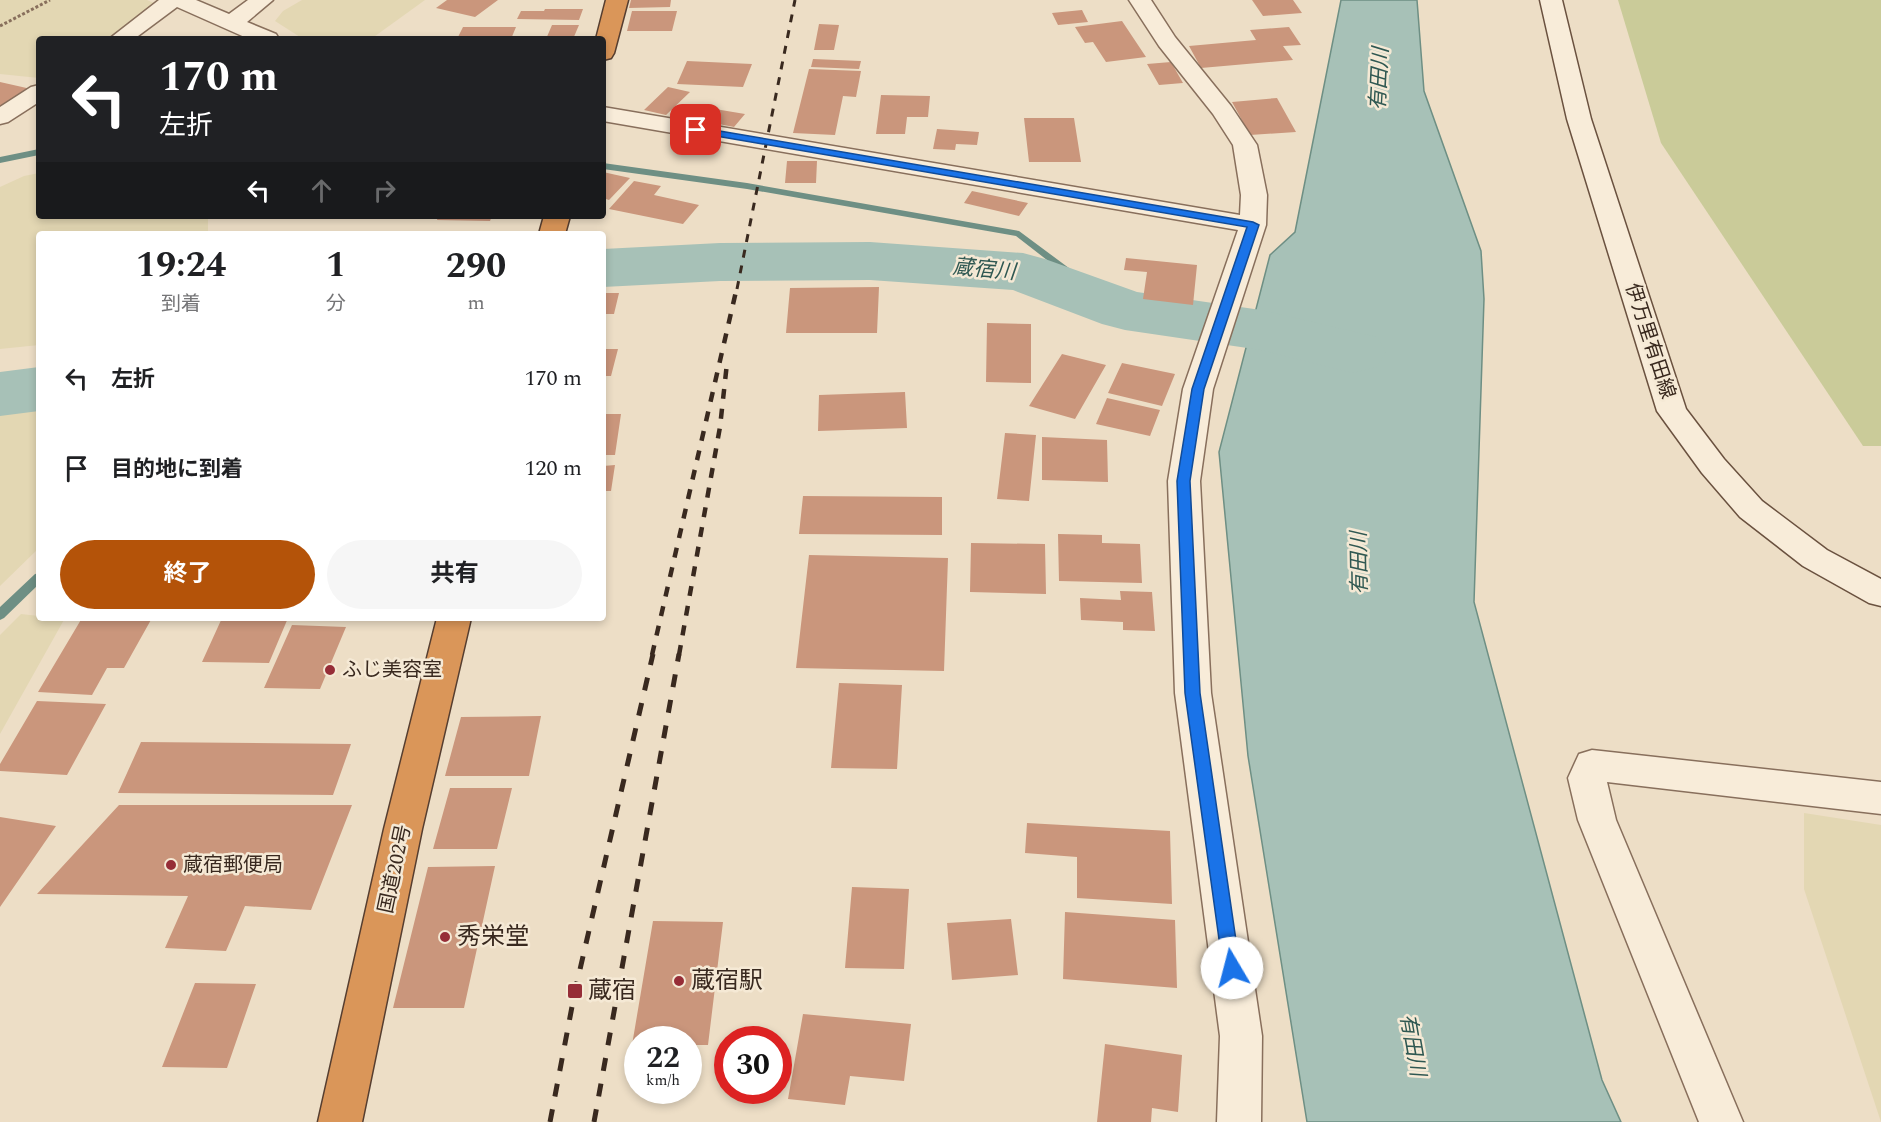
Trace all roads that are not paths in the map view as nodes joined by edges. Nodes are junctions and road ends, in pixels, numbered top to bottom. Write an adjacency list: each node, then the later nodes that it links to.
1 (173, 0): 8 (street)
2 (178, 0): 7 (street)
3 (262, 0): 7 (street)
4 (617, 0): 10 (highway)
5 (1140, 0): 14 (street)
6 (1551, 0): 15 (street, 伊万里有田線)
7 (231, 23): 9 (street)
8 (124, 36)
9 (261, 36)
10 (606, 42)
11 (36, 94): 13 (street)
12 (606, 115): 14 (street)
13 (0, 117)
14 (1253, 225): 19 (street)
15 (1881, 594)
16 (453, 621): 18 (highway, 国道202号)
17 (1881, 798): 20 (street)
18 (340, 1122)
19 (1239, 1122)
20 (1721, 1122)

